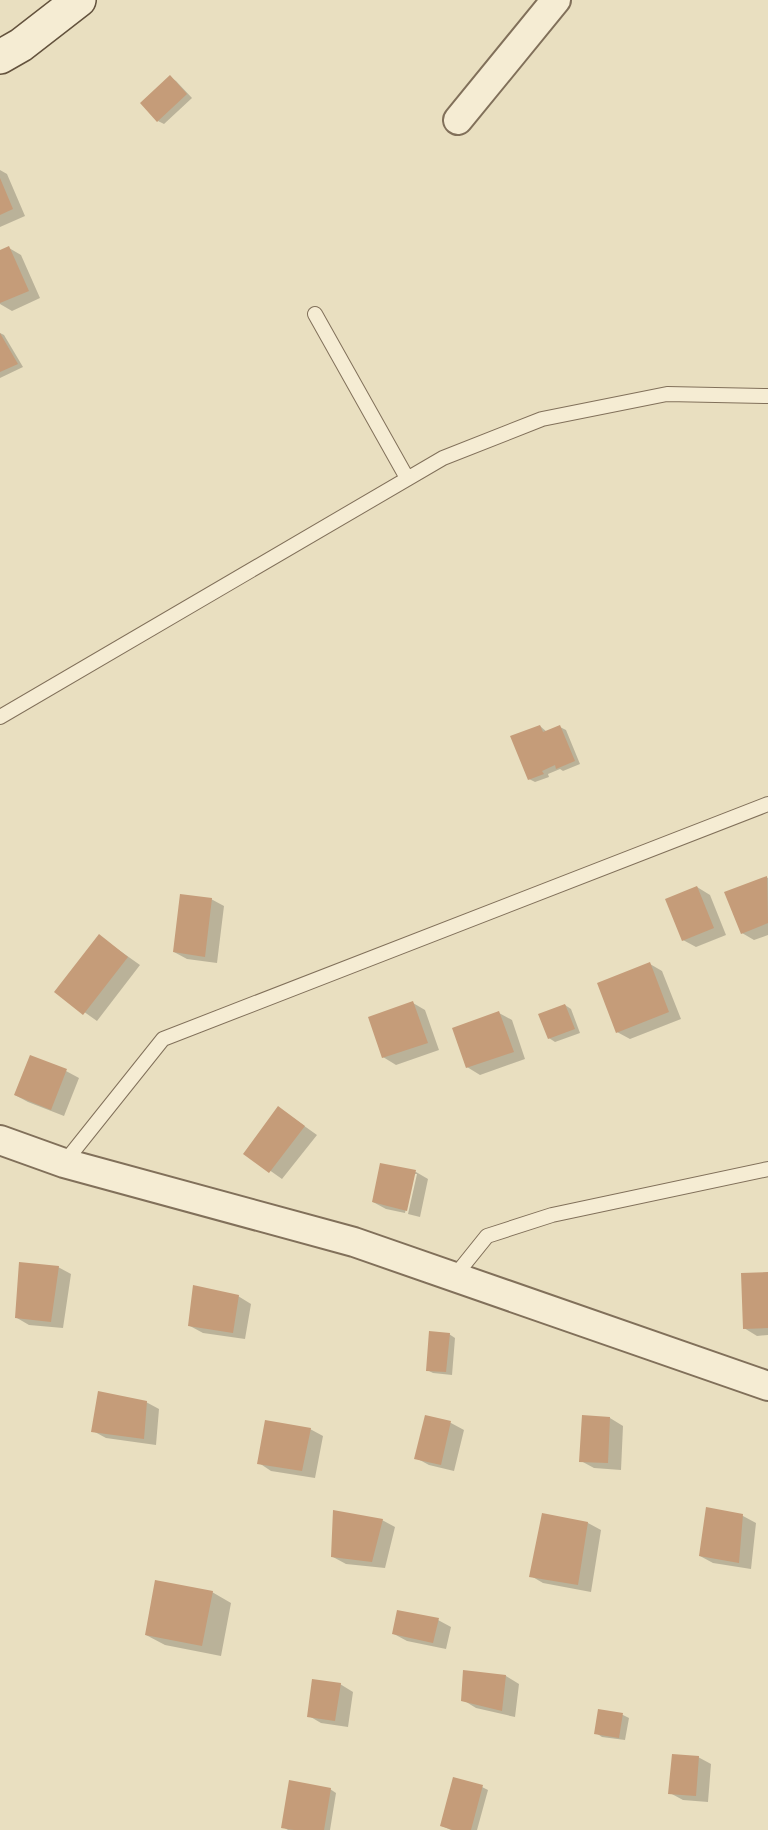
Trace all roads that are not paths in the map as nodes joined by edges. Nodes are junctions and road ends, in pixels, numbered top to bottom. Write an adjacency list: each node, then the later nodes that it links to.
1 (79, 0): 3 (main road)
2 (556, 0): 4 (street)
3 (0, 57)
4 (458, 120)
5 (315, 314): 7 (lane)
6 (768, 396): 7 (lane)
7 (407, 478): 8 (lane)
8 (0, 717)
9 (768, 804): 11 (lane)
10 (0, 1140): 11 (street)
11 (64, 1163): 13 (street)
12 (768, 1168): 13 (lane)
13 (454, 1277): 14 (street)
14 (768, 1386)

